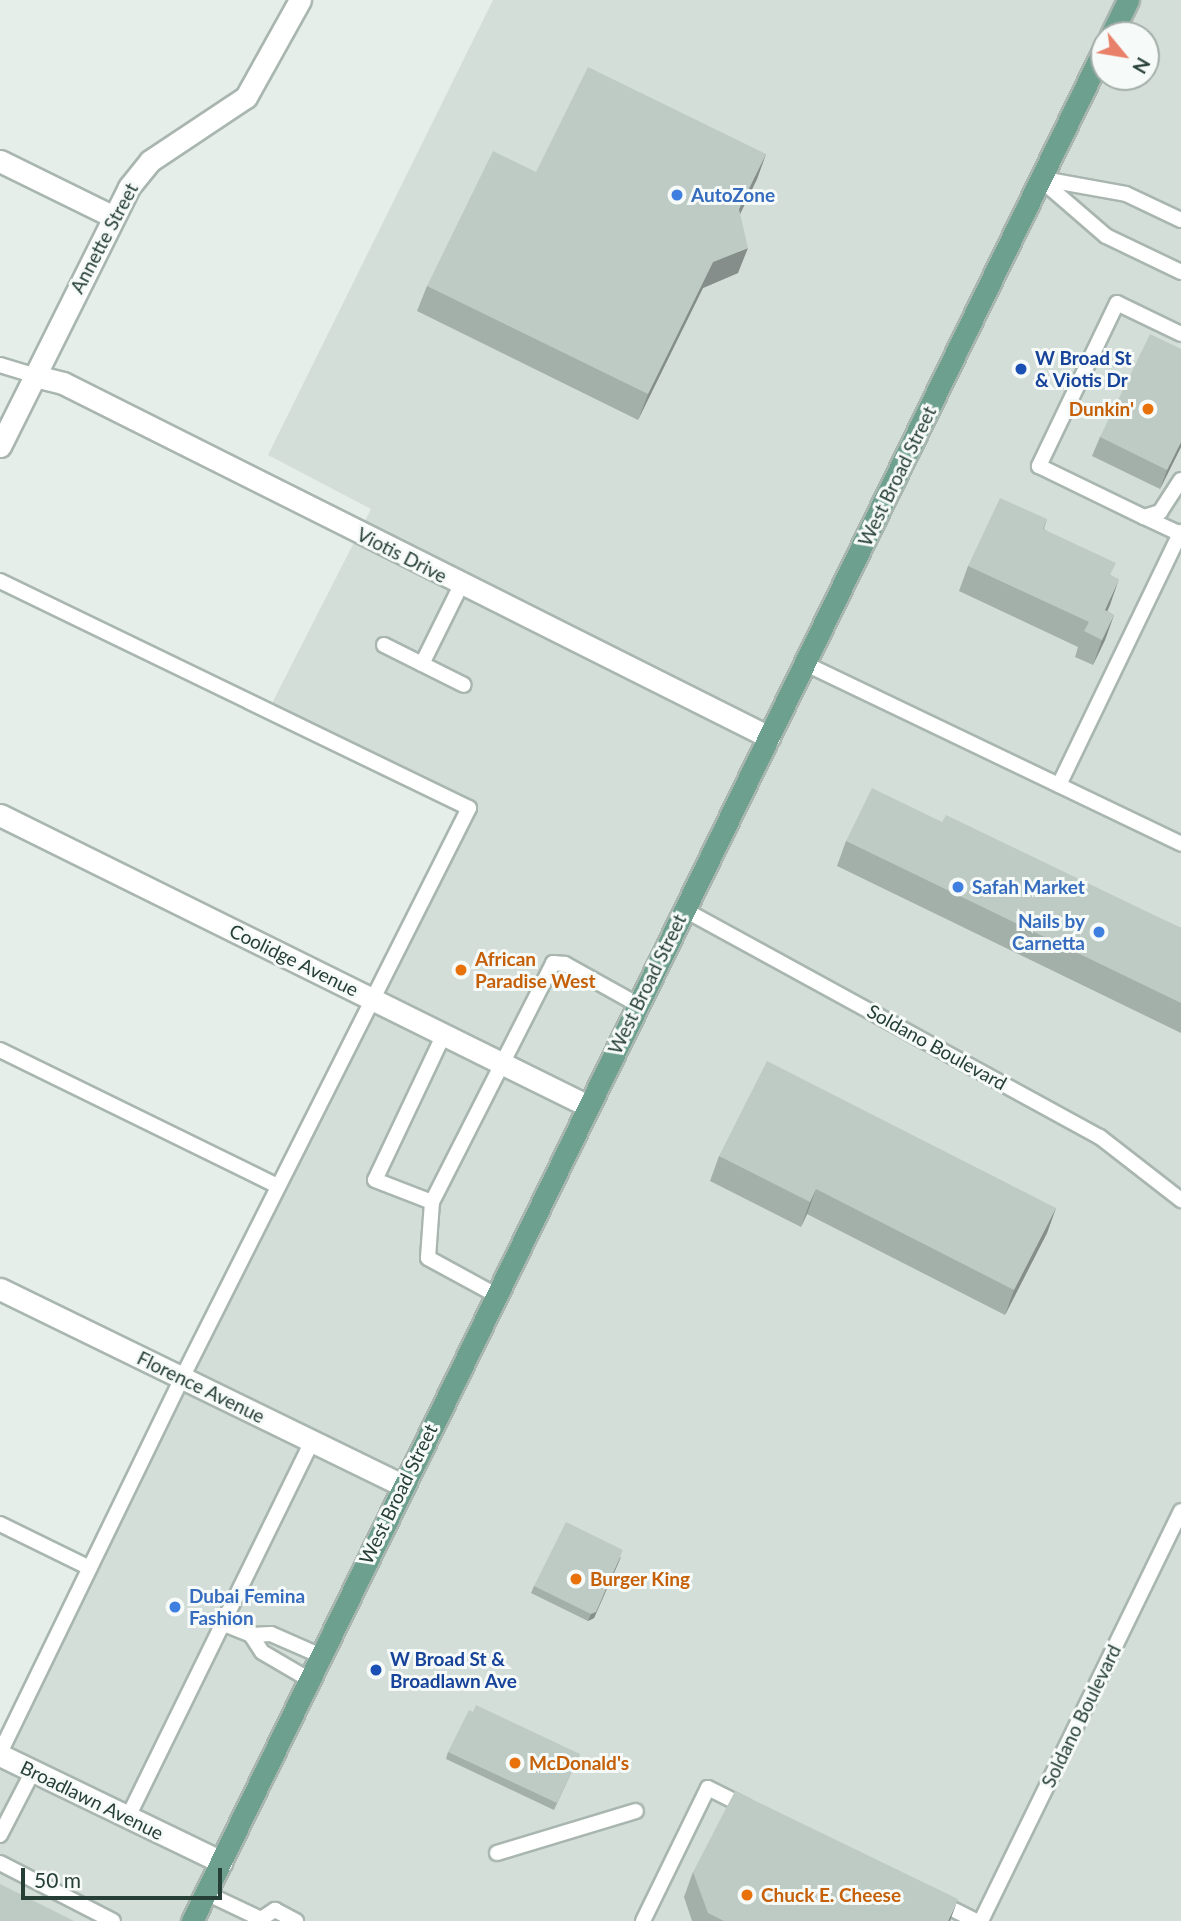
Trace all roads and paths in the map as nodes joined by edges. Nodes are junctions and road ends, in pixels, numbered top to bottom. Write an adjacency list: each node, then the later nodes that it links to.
1 (300, 0): 7 (street, Annette Street)
2 (1128, 0): 3 (main road)
3 (1118, 21)
4 (1090, 77): 6 (main road, West Broad Street)
5 (0, 161): 7 (street)
6 (1040, 179): 8 (lane); 9 (lane); 21 (main road, West Broad Street)
7 (111, 216): 12 (street, Annette Street)
8 (1181, 220)
9 (1181, 272)
10 (1181, 334): 15 (lane)
11 (0, 365): 12 (lane)
12 (35, 376): 13 (street, Annette Street); 18 (street, Viotis Drive)
13 (0, 446)
14 (1181, 480): 15 (lane)
15 (1144, 517): 16 (lane)
16 (1181, 533): 24 (lane)
17 (0, 581): 28 (lane)
18 (461, 585): 20 (lane); 23 (street, Viotis Drive)
19 (384, 645): 20 (lane)
20 (422, 664): 22 (lane)
21 (806, 664): 23 (main road, West Broad Street); 24 (lane)
22 (464, 685)
23 (769, 737): 27 (main road, West Broad Street)
24 (1059, 785): 26 (lane)
25 (0, 816): 28 (street, Coolidge Avenue)
26 (1181, 844)
27 (683, 909): 29 (main road, West Broad Street); 35 (lane, Soldano Boulevard)
28 (372, 999): 30 (street, Coolidge Avenue); 34 (lane)
29 (637, 1004): 32 (lane); 33 (main road, West Broad Street)
30 (444, 1034): 32 (street, Coolidge Avenue); 36 (lane)
31 (0, 1050): 34 (lane)
32 (500, 1062): 33 (street, Coolidge Avenue); 36 (lane)
33 (588, 1106): 38 (main road, West Broad Street)
34 (278, 1186): 39 (lane)
35 (1181, 1200)
36 (432, 1202): 38 (lane)
37 (0, 1289): 39 (street, Florence Avenue)
38 (494, 1294): 41 (main road, West Broad Street)
39 (182, 1378): 40 (street, Florence Avenue); 44 (lane)
40 (312, 1441): 41 (street, Florence Avenue); 45 (lane)
41 (402, 1485): 47 (main road, West Broad Street)
42 (1181, 1511): 65 (lane, Soldano Boulevard)
43 (0, 1524): 44 (lane)
44 (90, 1568): 49 (lane)
45 (224, 1623): 46 (lane); 53 (lane)
46 (251, 1635): 47 (lane); 48 (lane)
47 (319, 1655): 48 (main road, West Broad Street)
48 (308, 1679): 56 (main road, West Broad Street)
49 (0, 1754): 50 (street, Broadlawn Avenue)
50 (33, 1771): 53 (street, Broadlawn Avenue); 54 (lane)
51 (636, 1811): 55 (lane)
52 (757, 1813): 64 (lane)
53 (128, 1817): 56 (street, Broadlawn Avenue)
54 (0, 1835)
55 (497, 1853)
56 (221, 1862): 58 (main road, West Broad Street)
57 (0, 1863): 60 (lane)
58 (206, 1893): 61 (lane); 62 (main road, West Broad Street)
59 (928, 1897): 65 (lane)
60 (105, 1919)
61 (261, 1920): 63 (lane)
62 (192, 1921)
63 (296, 1921)
64 (643, 1921)
65 (979, 1921)

